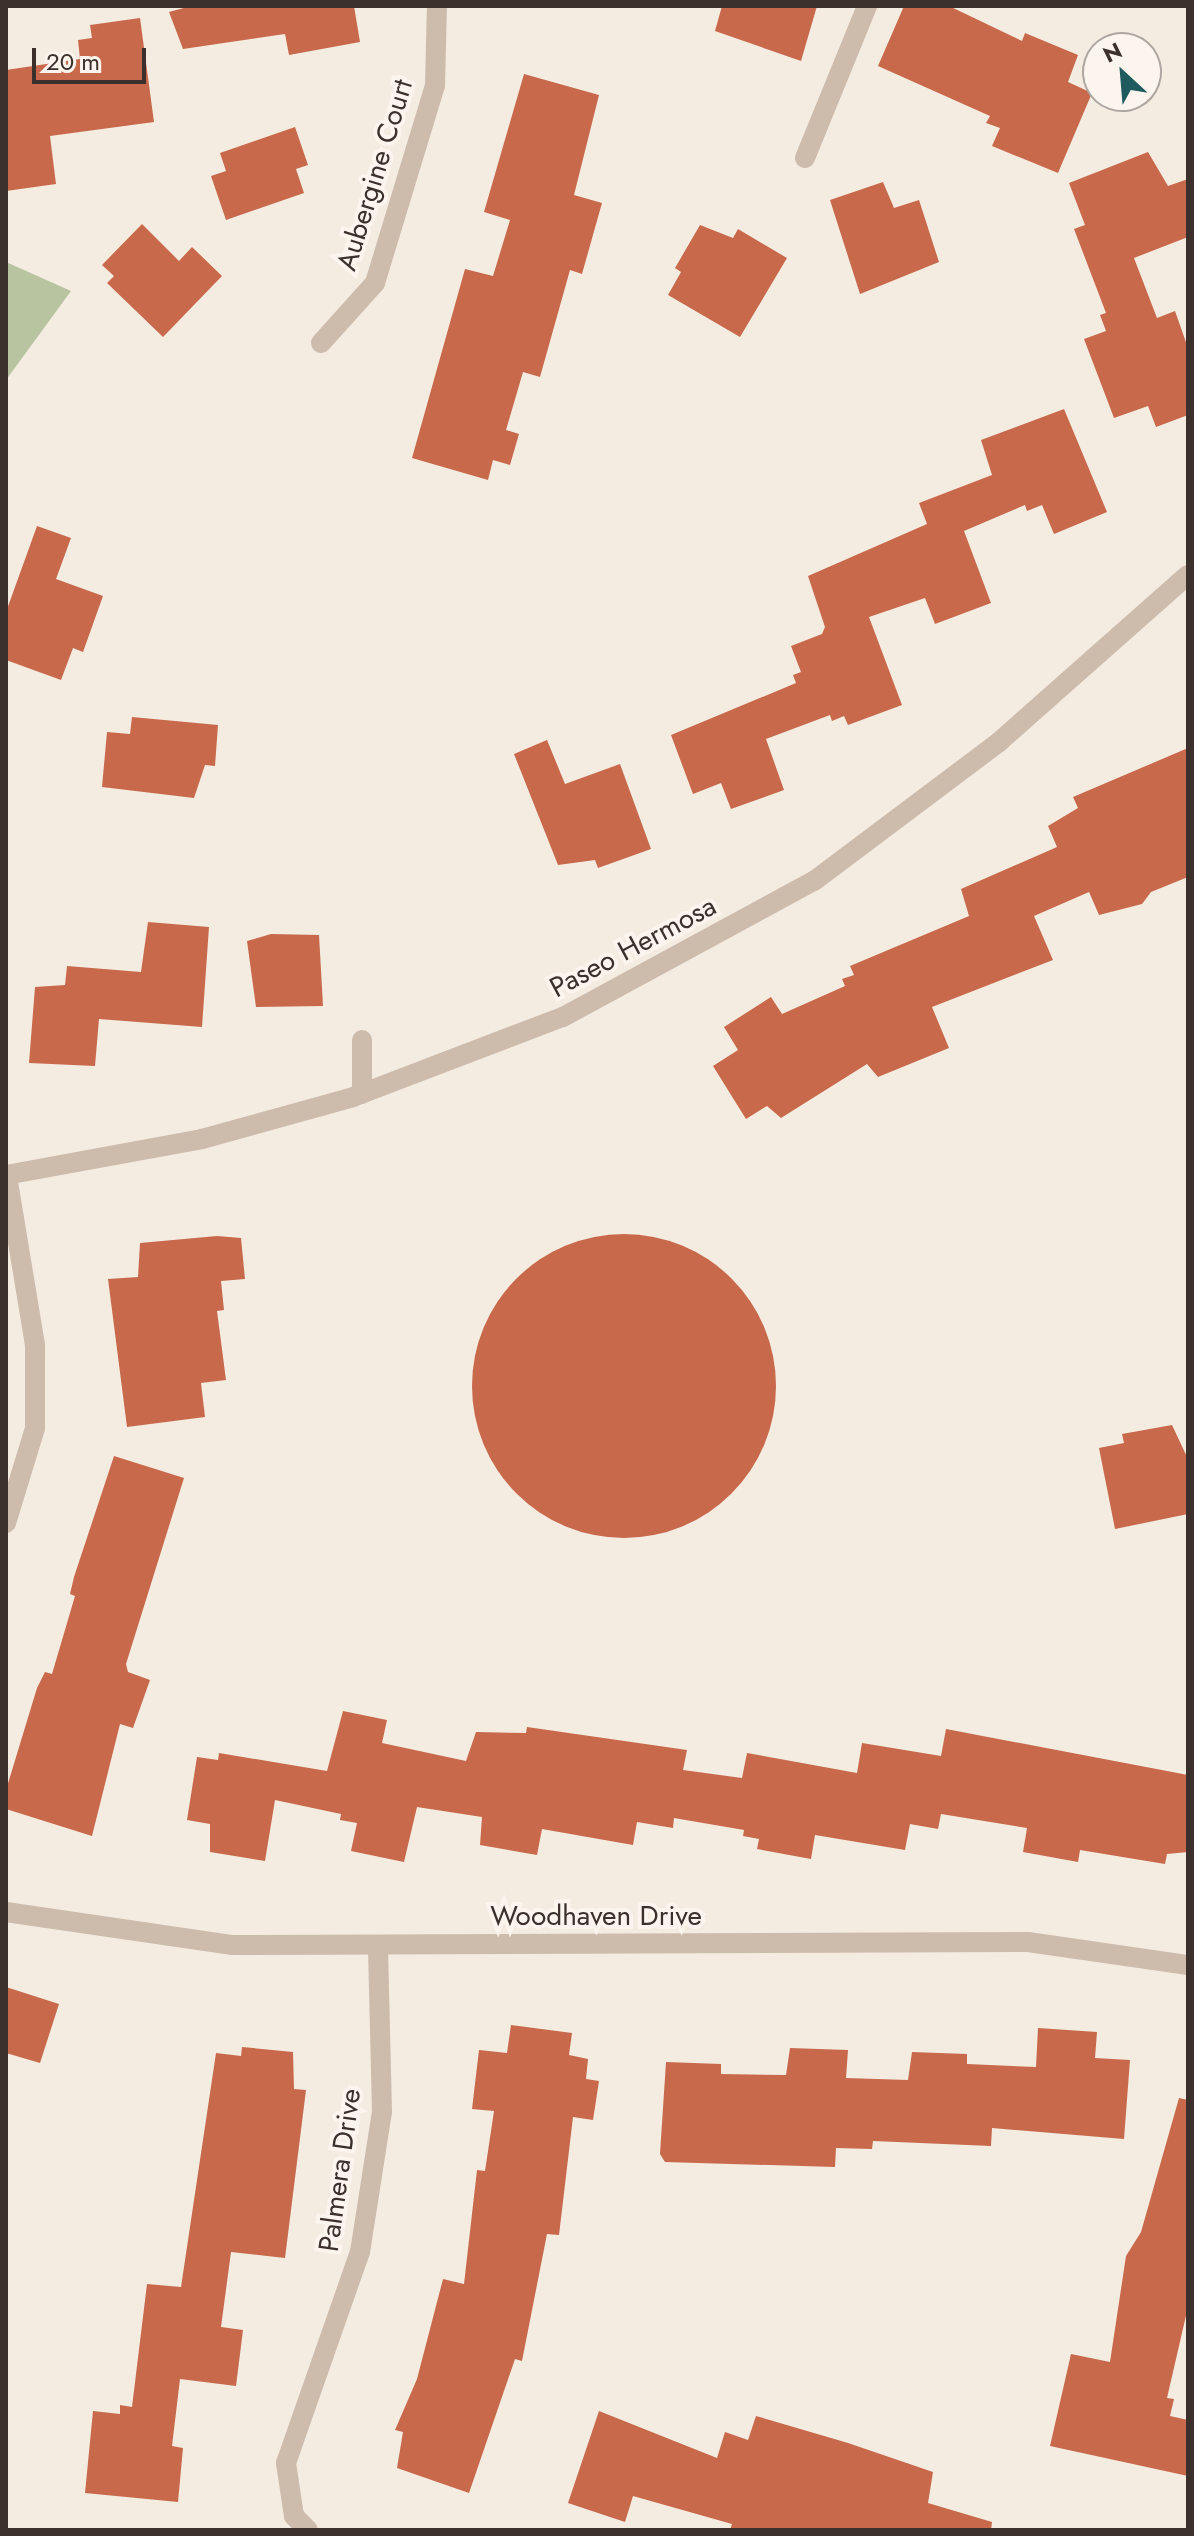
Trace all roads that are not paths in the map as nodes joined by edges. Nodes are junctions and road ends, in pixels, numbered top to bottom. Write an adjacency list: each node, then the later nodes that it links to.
1 (437, 6): 4 (street, Aubergine Court)
2 (867, 6): 3 (street)
3 (805, 158)
4 (321, 343)
5 (1188, 575): 7 (street, Paseo Hermosa)
6 (362, 1040): 7 (street)
7 (362, 1094): 8 (street, Paseo Hermosa)
8 (6, 1175): 9 (street)
9 (6, 1523)
10 (6, 1912): 11 (street, Woodhaven Drive)
11 (378, 1945): 12 (street, Woodhaven Drive); 13 (street, Palmera Drive)
12 (1188, 1965)
13 (308, 2530)

